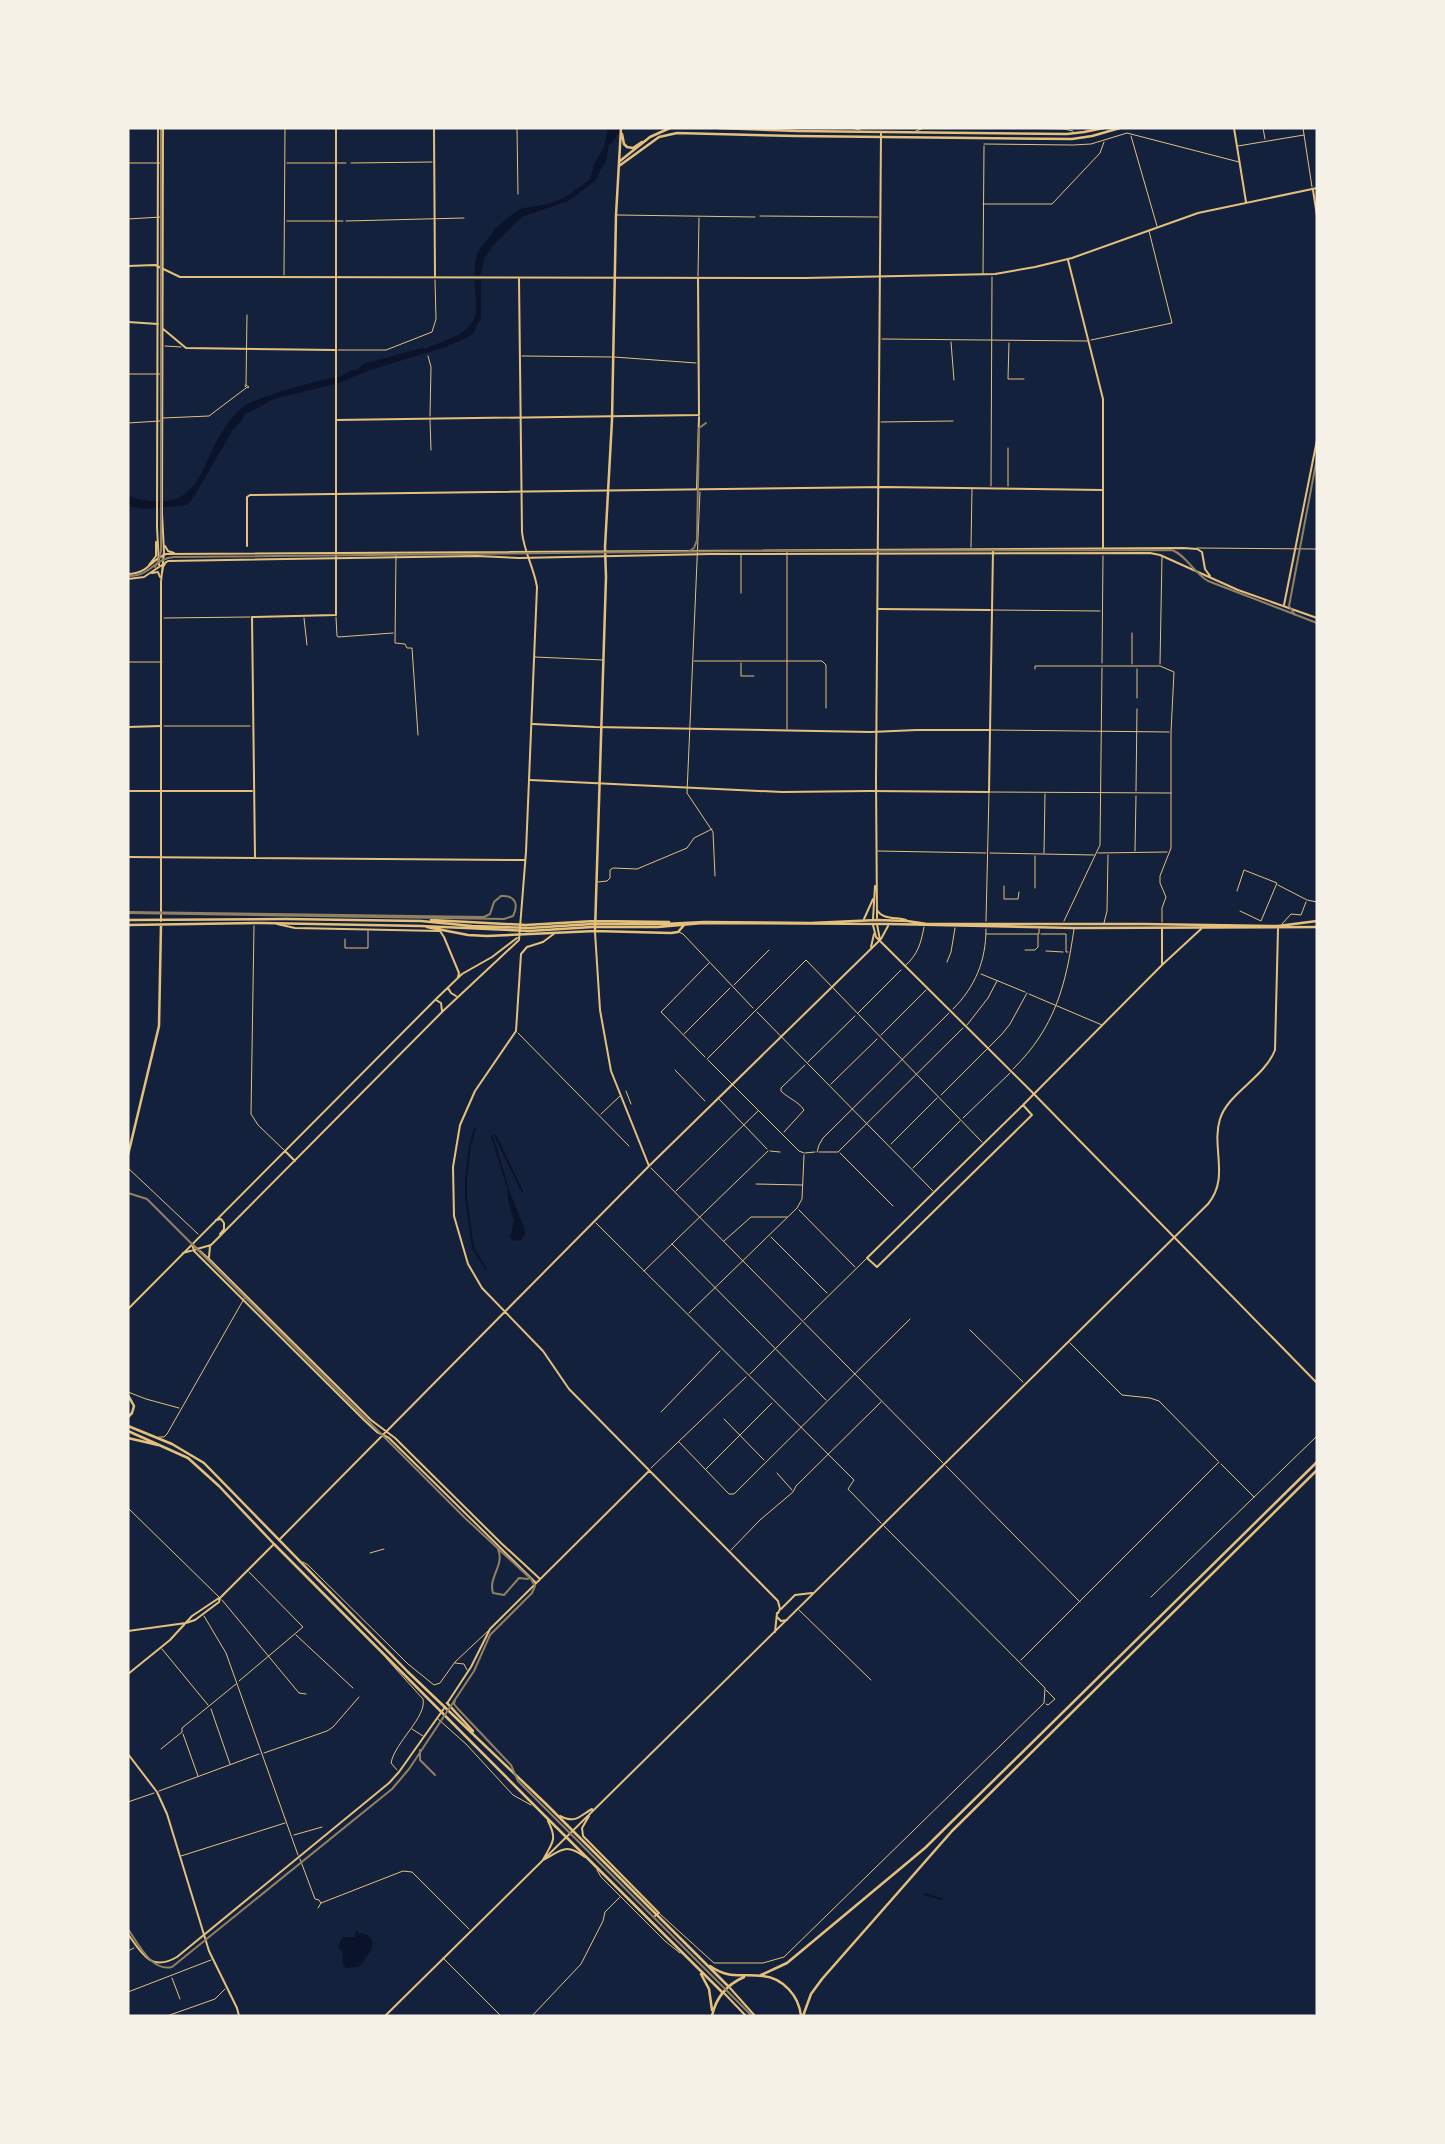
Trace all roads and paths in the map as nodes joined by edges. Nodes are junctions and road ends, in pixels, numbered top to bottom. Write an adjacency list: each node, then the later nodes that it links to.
1 (158, 128): 38 (street)
2 (163, 128): 39 (street)
3 (285, 128): 40 (street)
4 (335, 128): 41 (street)
5 (434, 128): 36 (street)
6 (517, 128): 48 (street)
7 (670, 128): 32 (main road)
8 (718, 128): 21 (main road)
9 (788, 128): 21 (street)
10 (851, 128): 22 (street)
11 (924, 128): 23 (street)
12 (1006, 128): 13 (street)
13 (1034, 128): 24 (street)
14 (1104, 128): 24 (main road)
15 (1119, 128): 28 (main road)
16 (1234, 128): 34 (street)
17 (1263, 128): 30 (street)
18 (1303, 128): 26 (street)
19 (621, 129): 31 (main road)
20 (881, 130): 22 (main road); 23 (main road); 27 (street)
21 (780, 131): 22 (main road)
22 (862, 131)
23 (915, 131): 24 (main road)
24 (1079, 133)
25 (1131, 135): 29 (street); 44 (street); 64 (street)
26 (1304, 135): 30 (street); 47 (street)
27 (881, 137): 28 (main road); 45 (main road); 57 (street)
28 (984, 137): 33 (street)
29 (1104, 140): 33 (street); 49 (street)
30 (1266, 141): 34 (street)
31 (622, 142): 32 (main road); 35 (main road)
32 (643, 142): 35 (main road)
33 (984, 144): 49 (street)
34 (1237, 146): 44 (street)
35 (620, 160): 45 (main road)
36 (434, 162): 43 (street); 61 (street)
37 (128, 163): 38 (street)
38 (159, 163): 39 (street); 58 (street)
39 (163, 163): 56 (street)
40 (285, 163): 41 (street); 62 (street)
41 (336, 163): 42 (street); 63 (street)
42 (346, 163)
43 (351, 163)
44 (1239, 163): 50 (street)
45 (619, 166): 51 (main road)
46 (1317, 188): 47 (street)
47 (1313, 189): 50 (street); 55 (street)
48 (518, 194)
49 (983, 204): 71 (street)
50 (1246, 204): 64 (street)
51 (617, 215): 52 (street); 76 (main road)
52 (699, 216): 53 (street); 77 (street)
53 (755, 216)
54 (760, 216): 57 (street)
55 (1317, 216)
56 (163, 217): 58 (street); 69 (street)
57 (881, 217): 78 (street)
58 (159, 218): 60 (street); 68 (street)
59 (464, 218): 61 (street)
60 (128, 219)
61 (434, 219): 63 (street); 74 (street)
62 (284, 221): 63 (street); 72 (street)
63 (336, 221): 73 (street)
64 (1158, 228): 65 (street)
65 (1149, 231): 66 (street); 88 (street)
66 (1068, 259): 70 (street); 88 (street)
67 (128, 266): 68 (street)
68 (159, 266): 69 (street); 82 (street)
69 (164, 269): 72 (street); 80 (street)
70 (992, 274): 71 (street); 86 (street)
71 (983, 275): 78 (street)
72 (284, 277): 73 (street)
73 (336, 277): 74 (street); 92 (street)
74 (435, 277): 75 (street); 92 (street)
75 (519, 278): 76 (street); 94 (street)
76 (615, 278): 77 (street); 95 (main road)
77 (698, 278): 78 (street); 96 (street)
78 (880, 278): 84 (street)
79 (247, 315): 91 (street)
80 (163, 319): 82 (street); 83 (street)
81 (128, 322): 82 (street)
82 (158, 323): 83 (street); 98 (street)
83 (163, 328): 89 (street); 90 (street)
84 (879, 339): 85 (street); 107 (street)
85 (951, 339): 86 (street); 100 (street)
86 (992, 340): 87 (street); 117 (street)
87 (1009, 340): 88 (street); 99 (street)
88 (1090, 341): 120 (street)
89 (162, 347): 90 (street); 98 (street)
90 (184, 347): 91 (street)
91 (248, 348): 92 (street); 104 (street)
92 (336, 350): 106 (street)
93 (428, 355): 105 (street)
94 (520, 356): 95 (street); 103 (street)
95 (614, 357): 96 (street); 102 (main road)
96 (699, 363): 101 (street)
97 (128, 374): 98 (street)
98 (161, 374): 104 (street); 110 (street)
99 (1024, 379)
100 (954, 380)
101 (699, 415): 102 (street); 119 (street)
102 (612, 417): 103 (street); 121 (main road)
103 (521, 418): 105 (street); 122 (street)
104 (163, 419): 110 (street); 114 (street)
105 (430, 419): 106 (street); 113 (street)
106 (336, 420): 123 (street)
107 (879, 422): 108 (street); 115 (street)
108 (953, 422)
109 (128, 423): 110 (street)
110 (159, 423): 114 (street)
111 (1317, 440): 133 (street)
112 (1008, 448): 118 (street)
113 (431, 450)
114 (160, 485): 124 (street)
115 (879, 487): 116 (street); 119 (street); 138 (street)
116 (972, 488): 117 (street); 131 (street)
117 (990, 488): 118 (street)
118 (1008, 488): 120 (street)
119 (699, 489): 121 (street); 135 (street)
120 (1103, 489): 132 (street)
121 (608, 490): 122 (street); 143 (main road)
122 (521, 491): 123 (street); 140 (street)
123 (335, 495): 127 (street); 141 (street)
124 (160, 513): 125 (street); 126 (street)
125 (157, 537): 159 (street); 164 (street)
126 (164, 538): 144 (street); 145 (street)
127 (247, 546): 146 (street)
128 (1168, 548): 129 (street); 132 (street); 158 (street)
129 (1195, 548): 130 (street); 154 (street)
130 (1203, 548): 133 (street); 154 (street)
131 (971, 549): 138 (street); 139 (street)
132 (1103, 549): 139 (street); 152 (street)
133 (1296, 549): 134 (street); 172 (street)
134 (1317, 549)
135 (697, 550): 136 (street); 143 (street); 147 (street)
136 (741, 550): 137 (street); 148 (street)
137 (788, 550): 138 (street); 149 (street)
138 (878, 550): 150 (street)
139 (993, 550): 151 (street)
140 (525, 551): 142 (street); 143 (street); 156 (street)
141 (337, 553): 142 (street); 146 (street); 157 (street)
142 (396, 553): 155 (street)
143 (605, 553): 147 (street); 156 (street); 185 (main road)
144 (164, 554): 145 (street); 159 (street); 163 (street)
145 (182, 554): 146 (street)
146 (248, 554): 160 (street)
147 (697, 554): 148 (street); 186 (street)
148 (741, 554): 149 (street); 171 (street)
149 (787, 554): 150 (street); 188 (street)
150 (878, 554): 151 (street); 173 (street)
151 (993, 554): 152 (street); 174 (street)
152 (1103, 554): 153 (street); 175 (street)
153 (1162, 555): 158 (street); 194 (street)
154 (1204, 555): 162 (street)
155 (396, 557): 156 (street); 157 (street); 181 (street)
156 (527, 557): 184 (street)
157 (337, 558): 160 (street); 176 (street)
158 (1166, 558): 165 (street)
159 (158, 559): 163 (street); 164 (street)
160 (248, 559): 161 (street)
161 (169, 561): 163 (street); 169 (street)
162 (1205, 561): 165 (street); 170 (street)
163 (160, 565): 167 (street); 169 (street)
164 (146, 569): 166 (street)
165 (1193, 569): 170 (street)
166 (128, 574)
167 (144, 577): 168 (street); 169 (street)
168 (128, 579)
169 (161, 581): 179 (street)
170 (1217, 581): 172 (street)
171 (741, 593)
172 (1284, 605): 180 (street)
173 (878, 609): 174 (street); 209 (street)
174 (991, 610): 175 (street); 206 (street)
175 (1102, 611): 191 (street)
176 (336, 615): 177 (street); 181 (street)
177 (304, 616): 178 (street); 183 (street)
178 (252, 617): 179 (street); 202 (street)
179 (162, 618): 190 (street)
180 (1317, 618)
181 (395, 633): 212 (street)
182 (1132, 633): 192 (street)
183 (307, 645)
184 (535, 657): 185 (street); 200 (street)
185 (603, 660): 204 (main road)
186 (692, 661): 187 (street); 205 (street)
187 (741, 661): 188 (street); 196 (street)
188 (788, 661): 198 (street); 207 (street)
189 (128, 662): 190 (street)
190 (162, 662): 201 (street)
191 (1102, 665): 192 (street); 195 (street); 208 (street)
192 (1132, 666): 193 (street)
193 (1137, 666): 194 (street); 197 (street)
194 (1160, 666): 210 (street)
195 (1035, 669)
196 (754, 676)
197 (1137, 698)
198 (826, 708)
199 (1137, 709): 211 (street)
200 (532, 724): 204 (street); 213 (street)
201 (162, 726): 202 (street); 203 (street); 217 (street)
202 (253, 726): 218 (street)
203 (128, 727)
204 (601, 727): 205 (street); 214 (main road)
205 (689, 729): 207 (street); 215 (street)
206 (989, 730): 208 (street); 209 (street); 220 (street)
207 (787, 731): 209 (street)
208 (1102, 731): 211 (street); 222 (street)
209 (877, 732): 219 (street)
210 (1171, 732): 211 (street); 224 (street)
211 (1137, 733): 223 (street)
212 (418, 735)
213 (529, 780): 214 (street); 237 (street)
214 (599, 783): 215 (street); 239 (main road)
215 (687, 788): 219 (street); 225 (street)
216 (128, 791): 217 (street)
217 (161, 791): 218 (street); 235 (street)
218 (253, 791): 236 (street)
219 (876, 791): 220 (street); 226 (street)
220 (989, 792): 221 (street); 227 (street)
221 (1045, 793): 222 (street); 233 (street)
222 (1101, 793): 223 (street); 231 (street)
223 (1136, 793): 224 (street); 229 (street)
224 (1171, 793): 230 (street)
225 (712, 828): 238 (street); 239 (street)
226 (876, 851): 227 (street); 240 (street)
227 (988, 853): 232 (street); 268 (street)
228 (1108, 853): 229 (street); 231 (street); 269 (street)
229 (1135, 853): 230 (street)
230 (1169, 853): 273 (street)
231 (1097, 854): 233 (street); 271 (street)
232 (1035, 855): 233 (street); 243 (street)
233 (1044, 855)
234 (128, 857): 235 (street)
235 (161, 857): 236 (street); 263 (street)
236 (255, 857): 237 (street)
237 (525, 860): 266 (street)
238 (715, 876)
239 (596, 881): 255 (main road)
240 (876, 882): 248 (street); 251 (street)
241 (1277, 885): 244 (street); 249 (street); 252 (street)
242 (1004, 886): 247 (street)
243 (1035, 888)
244 (1237, 891)
245 (1020, 892): 247 (street)
246 (1000, 896): 247 (street)
247 (1004, 896)
248 (873, 898): 253 (street); 259 (street)
249 (1307, 900): 250 (street); 276 (street)
250 (1317, 902)
251 (877, 910): 256 (street); 259 (street)
252 (1240, 911)
253 (862, 920): 259 (main road); 262 (main road)
254 (254, 921): 258 (main road); 263 (main road); 264 (main road); 350 (street)
255 (595, 921): 262 (main road); 266 (main road); 279 (main road)
256 (907, 921): 259 (main road); 268 (main road)
257 (1317, 921): 276 (main road)
258 (298, 922): 261 (main road); 264 (main road)
259 (875, 922): 262 (main road); 265 (main road); 283 (street); 289 (street)
260 (128, 923): 263 (main road)
261 (421, 923): 262 (main road); 266 (main road); 287 (main road)
262 (684, 923): 280 (main road)
263 (161, 924): 356 (main road)
264 (276, 924): 278 (street)
265 (890, 924): 267 (main road); 289 (street)
266 (521, 925): 287 (street)
267 (924, 925): 270 (main road); 299 (street)
268 (986, 925): 270 (main road); 271 (main road); 275 (main road); 284 (street)
269 (1104, 925): 272 (main road); 273 (main road)
270 (955, 926): 297 (street)
271 (1064, 926): 272 (main road); 275 (main road)
272 (1074, 926): 273 (main road); 295 (street)
273 (1162, 926): 274 (main road); 300 (street)
274 (1204, 926): 276 (main road); 300 (street)
275 (1040, 927): 285 (street)
276 (1279, 927): 277 (main road); 374 (street)
277 (1317, 927)
278 (369, 929): 288 (street); 303 (street)
279 (595, 930): 280 (main road); 281 (main road); 334 (street)
280 (678, 932): 298 (street)
281 (556, 933): 282 (main road); 290 (street)
282 (539, 934): 287 (main road); 290 (street)
283 (874, 934): 289 (street); 291 (street)
284 (986, 934): 285 (street); 302 (street)
285 (1038, 934): 293 (street)
286 (1041, 934): 296 (street)
287 (519, 936): 303 (street); 310 (street)
288 (345, 939)
289 (880, 940): 291 (street); 299 (street)
290 (538, 943): 319 (street)
291 (870, 948): 307 (street)
292 (769, 950): 305 (street)
293 (1025, 950)
294 (1046, 951): 296 (street)
295 (1070, 951): 296 (street); 312 (street)
296 (1066, 952)
297 (947, 962)
298 (709, 963): 305 (street); 320 (street)
299 (906, 965): 314 (street)
300 (1162, 965): 318 (street)
301 (901, 970): 316 (street)
302 (978, 973): 304 (street); 314 (street)
303 (458, 977): 306 (street)
304 (997, 981): 309 (street); 317 (street)
305 (732, 986): 313 (street); 320 (street)
306 (448, 987): 310 (street); 311 (street)
307 (831, 987): 313 (street); 316 (street); 321 (street)
308 (926, 990): 322 (street)
309 (1027, 993): 312 (street); 323 (street)
310 (458, 997): 315 (street)
311 (435, 1000): 315 (street); 350 (street)
312 (1057, 1005): 318 (street); 328 (street)
313 (755, 1010): 321 (street); 324 (street)
314 (951, 1011): 317 (street); 325 (street)
315 (442, 1012): 357 (street)
316 (857, 1014): 322 (street); 326 (street)
317 (966, 1025): 323 (street); 329 (street)
318 (1102, 1025): 333 (street)
319 (516, 1031): 342 (street); 392 (street)
320 (683, 1035): 324 (street)
321 (781, 1037): 326 (street); 330 (street)
322 (879, 1037): 325 (street); 331 (street)
323 (988, 1048): 328 (street); 335 (street)
324 (706, 1059): 330 (street)
325 (902, 1059): 329 (street); 340 (street)
326 (807, 1063): 331 (street); 346 (street)
327 (675, 1070): 337 (street)
328 (1011, 1071): 333 (street); 343 (street)
329 (916, 1074): 335 (street); 344 (street)
330 (732, 1085): 336 (street); 341 (street)
331 (830, 1085): 340 (street)
332 (626, 1091): 338 (street)
333 (1033, 1094): 339 (street); 374 (street)
334 (621, 1096): 342 (street); 358 (street)
335 (939, 1097): 343 (street); 349 (street)
336 (718, 1098): 345 (street); 358 (street)
337 (705, 1101)
338 (631, 1104)
339 (1023, 1105): 347 (street); 382 (street)
340 (852, 1108): 344 (street); 353 (street)
341 (758, 1111): 345 (street); 346 (street)
342 (599, 1116): 348 (street)
343 (961, 1120): 347 (street); 360 (street)
344 (867, 1122): 349 (street); 354 (street)
345 (744, 1124): 351 (street); 363 (street)
346 (782, 1134): 355 (street)
347 (984, 1143): 364 (street)
348 (629, 1146)
349 (889, 1146): 360 (street)
350 (284, 1150): 357 (street); 370 (street)
351 (768, 1151): 352 (street); 368 (street)
352 (780, 1152)
353 (817, 1152): 354 (street); 355 (street)
354 (838, 1152): 365 (street)
355 (804, 1153): 362 (street)
356 (128, 1155)
357 (295, 1161): 373 (street)
358 (649, 1166): 363 (street); 369 (street)
359 (128, 1168): 372 (street)
360 (912, 1169): 364 (street)
361 (756, 1184): 362 (street)
362 (803, 1185): 366 (street)
363 (674, 1192): 368 (street)
364 (934, 1192): 382 (street)
365 (893, 1206)
366 (797, 1208): 367 (street); 385 (street)
367 (789, 1216): 371 (street); 375 (street)
368 (699, 1217): 375 (street); 377 (street)
369 (595, 1221): 386 (street); 392 (street)
370 (208, 1227): 372 (street); 373 (street)
371 (770, 1235): 384 (street); 389 (street)
372 (200, 1236): 376 (street)
373 (218, 1238): 378 (street)
374 (1174, 1238): 397 (street); 402 (street)
375 (724, 1242): 384 (street)
376 (192, 1244): 379 (street); 380 (street); 381 (street)
377 (671, 1244): 386 (street); 387 (street)
378 (211, 1245): 379 (street); 383 (street)
379 (199, 1249): 380 (street); 383 (street)
380 (194, 1251): 381 (street); 390 (street)
381 (183, 1253): 391 (street)
382 (867, 1258): 385 (street)
383 (209, 1259): 388 (street)
384 (743, 1261): 387 (street); 395 (street)
385 (856, 1268): 389 (street)
386 (644, 1271): 393 (street)
387 (715, 1287): 393 (street); 398 (street)
388 (246, 1295): 390 (street); 415 (street)
389 (830, 1295): 395 (street)
390 (243, 1299): 408 (street); 415 (street)
391 (128, 1309)
392 (504, 1312): 415 (street); 431 (street)
393 (687, 1315): 399 (street)
394 (910, 1319): 400 (street)
395 (803, 1321): 398 (street); 400 (street)
396 (970, 1330): 403 (street)
397 (1069, 1342): 403 (street); 427 (street)
398 (775, 1349): 401 (street); 406 (street)
399 (722, 1350): 401 (street); 409 (street)
400 (855, 1374): 406 (street); 407 (street)
401 (748, 1376): 405 (street); 423 (street)
402 (1317, 1383)
403 (1026, 1385): 429 (street)
404 (128, 1393): 408 (street); 410 (main road)
405 (774, 1401): 413 (street); 417 (street)
406 (827, 1401): 413 (street)
407 (882, 1401): 425 (street); 429 (street)
408 (181, 1408): 416 (street)
409 (661, 1412)
410 (128, 1417)
411 (724, 1419): 417 (street)
412 (128, 1426): 419 (main road)
413 (800, 1429): 425 (street); 426 (street)
414 (128, 1431): 424 (main road)
415 (385, 1432): 438 (street); 445 (street); 446 (street)
416 (167, 1434): 419 (street); 422 (street)
417 (740, 1435): 426 (street); 430 (street)
418 (1317, 1436): 435 (street)
419 (157, 1437): 421 (main road)
420 (128, 1438): 424 (main road)
421 (164, 1440): 422 (main road); 424 (street)
422 (170, 1442): 438 (main road)
423 (679, 1443): 430 (street); 431 (street)
424 (162, 1445): 439 (main road)
425 (827, 1455): 434 (street); 437 (street)
426 (765, 1461): 430 (street)
427 (1219, 1462): 435 (street); 453 (street)
428 (1317, 1462): 525 (main road)
429 (944, 1464): 437 (street); 453 (street)
430 (705, 1469)
431 (650, 1470): 441 (street); 445 (street)
432 (1317, 1470): 541 (main road)
433 (777, 1473): 434 (street)
434 (793, 1492): 441 (street)
435 (1254, 1497): 449 (street)
436 (128, 1508): 450 (street)
437 (883, 1525): 447 (street); 467 (street)
438 (278, 1540): 439 (main road); 443 (main road)
439 (274, 1544): 444 (street); 465 (main road)
440 (384, 1549): 442 (street)
441 (729, 1552): 451 (street)
442 (370, 1553)
443 (296, 1559): 468 (street); 484 (main road)
444 (247, 1571): 450 (street); 463 (street)
445 (539, 1579): 446 (street)
446 (536, 1583): 461 (street)
447 (817, 1590): 448 (street); 454 (street)
448 (799, 1595): 452 (street); 454 (street)
449 (1151, 1597)
450 (220, 1598): 456 (street); 459 (street); 466 (street)
451 (778, 1601): 452 (street); 457 (street)
452 (789, 1601): 457 (street)
453 (1080, 1602): 467 (street)
454 (803, 1605): 455 (street)
455 (799, 1609): 458 (street); 471 (street)
456 (203, 1614): 459 (street); 472 (street)
457 (777, 1615): 458 (street); 462 (street)
458 (788, 1620): 462 (street)
459 (186, 1623): 460 (street); 464 (street)
460 (128, 1631)
461 (488, 1631): 468 (street); 469 (street)
462 (774, 1633): 493 (street)
463 (295, 1634): 466 (street); 473 (street)
464 (161, 1647): 470 (street); 479 (street)
465 (379, 1648): 481 (street); 494 (main road)
466 (268, 1658): 472 (street); 475 (street)
467 (1019, 1662): 474 (street)
468 (453, 1664): 469 (street)
469 (467, 1673): 477 (street)
470 (128, 1674)
471 (871, 1679)
472 (237, 1682): 479 (street); 487 (street)
473 (353, 1688)
474 (1045, 1688): 478 (street); 478 (street)
475 (306, 1694)
476 (359, 1698): 487 (street)
477 (447, 1703): 480 (street); 484 (main road)
478 (1044, 1703): 513 (street)
479 (209, 1706): 482 (street); 488 (street)
480 (438, 1717): 483 (street); 494 (street)
481 (410, 1727): 483 (street); 489 (street)
482 (182, 1732): 485 (street); 490 (street)
483 (424, 1737): 489 (street)
484 (484, 1744): 496 (main road)
485 (161, 1749)
486 (128, 1754): 491 (street)
487 (262, 1754): 488 (street); 498 (street)
488 (231, 1765): 490 (street)
489 (399, 1772): 504 (street)
490 (199, 1778): 491 (street)
491 (157, 1792): 492 (street); 503 (street)
492 (128, 1802)
493 (596, 1807): 495 (street); 496 (street)
494 (537, 1808): 497 (main road)
495 (591, 1812): 500 (street); 509 (street)
496 (556, 1814): 500 (main road)
497 (547, 1818): 502 (main road); 506 (street)
498 (287, 1822): 501 (street); 503 (street)
499 (321, 1827): 501 (street)
500 (573, 1831): 502 (street); 507 (main road)
501 (292, 1836): 504 (street)
502 (566, 1837): 505 (main road); 506 (street)
503 (181, 1856): 517 (street)
504 (299, 1856): 511 (street); 517 (street)
505 (589, 1859): 506 (street); 508 (main road)
506 (542, 1861): 515 (street)
507 (604, 1862): 509 (street); 513 (main road)
508 (593, 1863): 510 (street); 514 (main road)
509 (624, 1877): 513 (street)
510 (621, 1896): 521 (street); 538 (street)
511 (321, 1903): 512 (street); 515 (street)
512 (318, 1908)
513 (657, 1914): 514 (main road); 523 (main road)
514 (651, 1920): 521 (main road)
515 (471, 1930): 520 (street)
516 (128, 1934): 518 (street)
517 (203, 1934): 518 (street); 522 (street)
518 (136, 1947): 519 (street)
519 (128, 1951)
520 (443, 1958): 536 (street); 537 (street)
521 (688, 1958): 524 (main road)
522 (212, 1959): 526 (street); 529 (street)
523 (701, 1961): 527 (main road); 528 (main road)
524 (696, 1965): 531 (main road); 533 (main road)
525 (761, 1975): 527 (main road); 541 (main road)
526 (172, 1976): 530 (street); 532 (street)
527 (747, 1976): 528 (main road)
528 (728, 1986): 531 (main road); 540 (street)
529 (227, 1987): 534 (street); 535 (street)
530 (128, 1992)
531 (722, 1992): 533 (main road); 539 (street)
532 (180, 1999)
533 (712, 2015)
534 (167, 2016)
535 (239, 2016)
536 (386, 2016)
537 (501, 2016)
538 (532, 2016)
539 (746, 2016)
540 (755, 2016)
541 (802, 2016)

